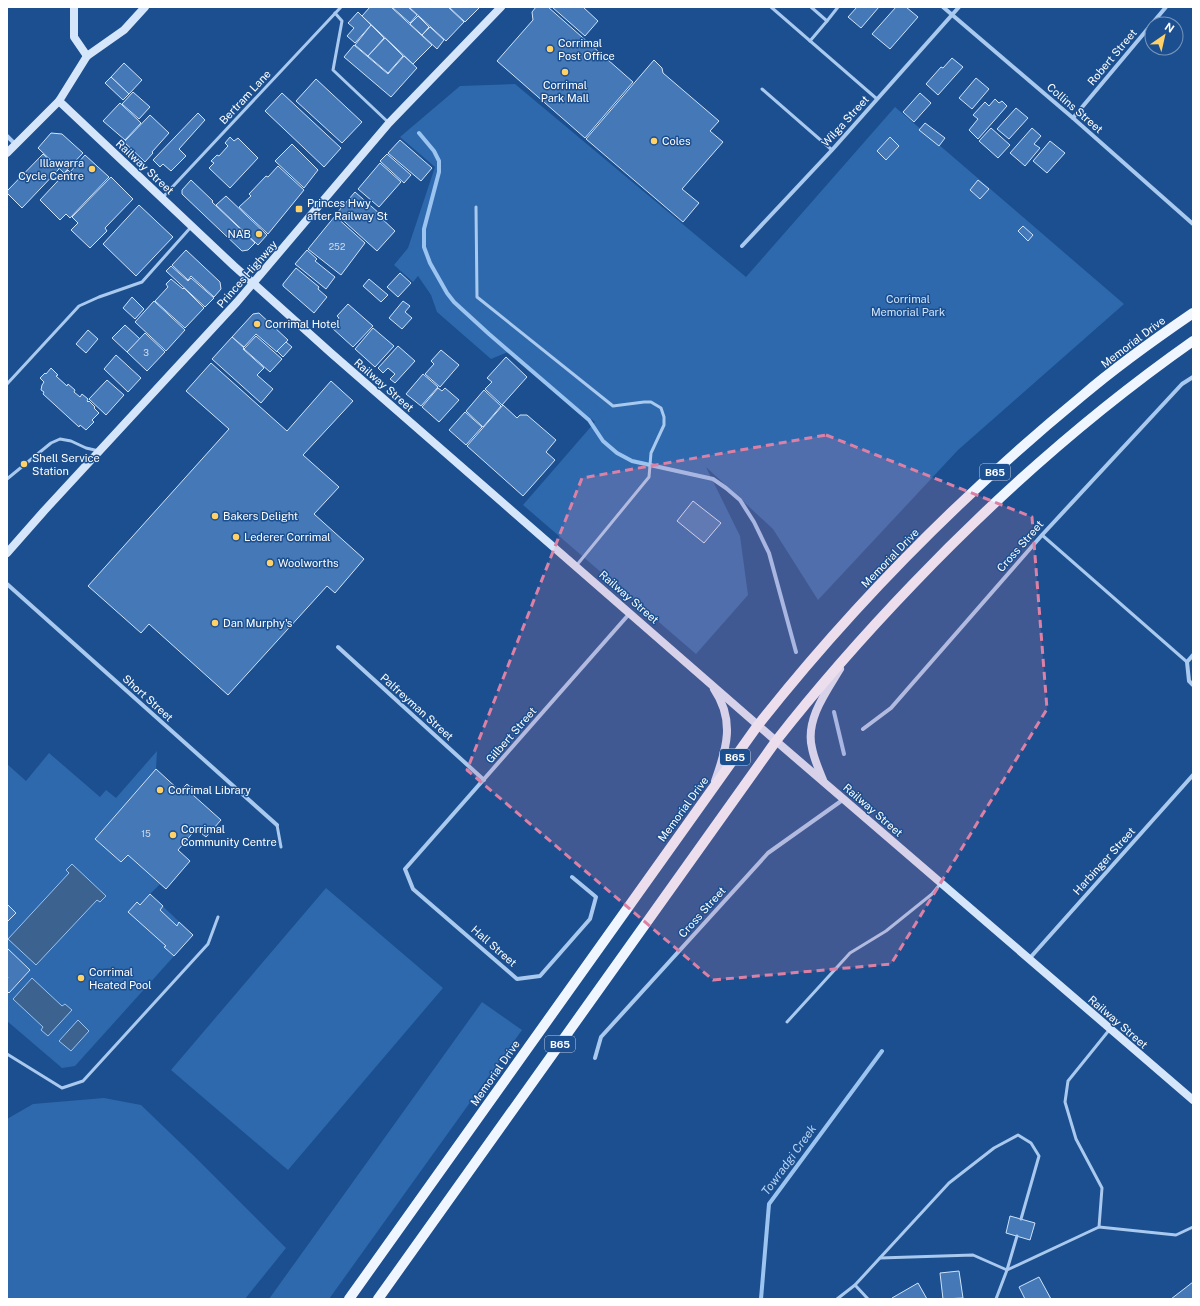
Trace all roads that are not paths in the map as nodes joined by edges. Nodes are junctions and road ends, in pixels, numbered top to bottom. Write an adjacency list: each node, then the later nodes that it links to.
1 (74, 7): 15 (main road)
2 (145, 7): 15 (main road)
3 (341, 7): 11 (lane, Bertram Lane)
4 (501, 7): 20 (main road, Princes Highway)
5 (771, 7): 14 (lane)
6 (811, 7): 13 (lane)
7 (838, 7): 13 (lane)
8 (943, 7): 12 (street, Collins Street)
9 (959, 7): 12 (street, Wilga Street)
10 (1166, 7): 19 (street, Robert Street)
11 (335, 13): 20 (lane); 25 (lane, Bertram Lane)
12 (952, 15): 17 (street, Wilga Street); 19 (street, Collins Street)
13 (827, 20): 14 (lane)
14 (810, 41): 17 (lane)
15 (87, 56): 18 (main road)
16 (762, 88): 23 (lane)
17 (877, 99): 23 (street, Wilga Street)
18 (59, 101): 22 (main road); 25 (main road, Railway Street)
19 (1073, 118): 27 (street, Collins Street)
20 (389, 123): 30 (main road, Princes Highway)
21 (7, 136): 22 (street)
22 (15, 144): 24 (main road)
23 (832, 150): 29 (street, Wilga Street)
24 (7, 153)
25 (162, 198): 28 (main road, Railway Street)
26 (476, 207): 39 (lane)
27 (1193, 224)
28 (192, 226): 30 (main road, Railway Street); 34 (lane)
29 (742, 246)
30 (254, 283): 35 (main road, Princes Highway); 39 (main road, Railway Street)
31 (1193, 313): 48 (main road, Memorial Drive / B65)
32 (1193, 341): 43 (main road, B65)
33 (1193, 377): 37 (street, Cross Street)
34 (7, 384)
35 (101, 451): 36 (lane); 38 (main road, Princes Highway)
36 (7, 480)
37 (1042, 535): 45 (lane); 49 (street, Cross Street)
38 (7, 553)
39 (576, 566): 41 (main road, Railway Street)
40 (7, 584): 56 (street, Short Street)
41 (630, 613): 46 (main road, Railway Street); 52 (street, Gilbert Street)
42 (338, 648): 52 (street, Palfreyman Street)
43 (848, 654): 50 (main road, B65); 53 (main road)
44 (1193, 655): 45 (street)
45 (1187, 662): 47 (street)
46 (708, 680): 48 (main road, Railway Street); 54 (main road)
47 (1193, 685)
48 (758, 725): 50 (main road, Railway Street); 54 (main road, Memorial Drive / B65)
49 (863, 729)
50 (776, 741): 53 (main road, Railway Street); 76 (main road, B65)
51 (1193, 775): 62 (street, Harbinger Street)
52 (484, 780): 58 (street, Gilbert Street)
53 (824, 782): 55 (main road, Railway Street)
54 (712, 789): 75 (main road, Memorial Drive / B65)
55 (844, 799): 60 (main road, Railway Street); 66 (street, Cross Street)
56 (277, 825): 57 (lane)
57 (281, 847)
58 (405, 869): 59 (street, Hall Street)
59 (572, 877)
60 (941, 883): 62 (main road, Railway Street); 63 (lane)
61 (218, 918): 65 (lane)
62 (1029, 959): 64 (main road, Railway Street)
63 (787, 1022)
64 (1110, 1029): 67 (main road, Railway Street); 69 (lane)
65 (7, 1054)
66 (595, 1058)
67 (1193, 1100)
68 (1021, 1219): 72 (lane)
69 (1099, 1227): 70 (lane); 73 (lane)
70 (1193, 1227)
71 (1017, 1236): 73 (lane)
72 (880, 1258): 73 (lane); 74 (lane)
73 (1007, 1270): 79 (lane)
74 (855, 1286): 77 (lane); 78 (lane)
75 (349, 1299)
76 (378, 1299)
77 (837, 1299)
78 (868, 1299)
79 (996, 1299)

